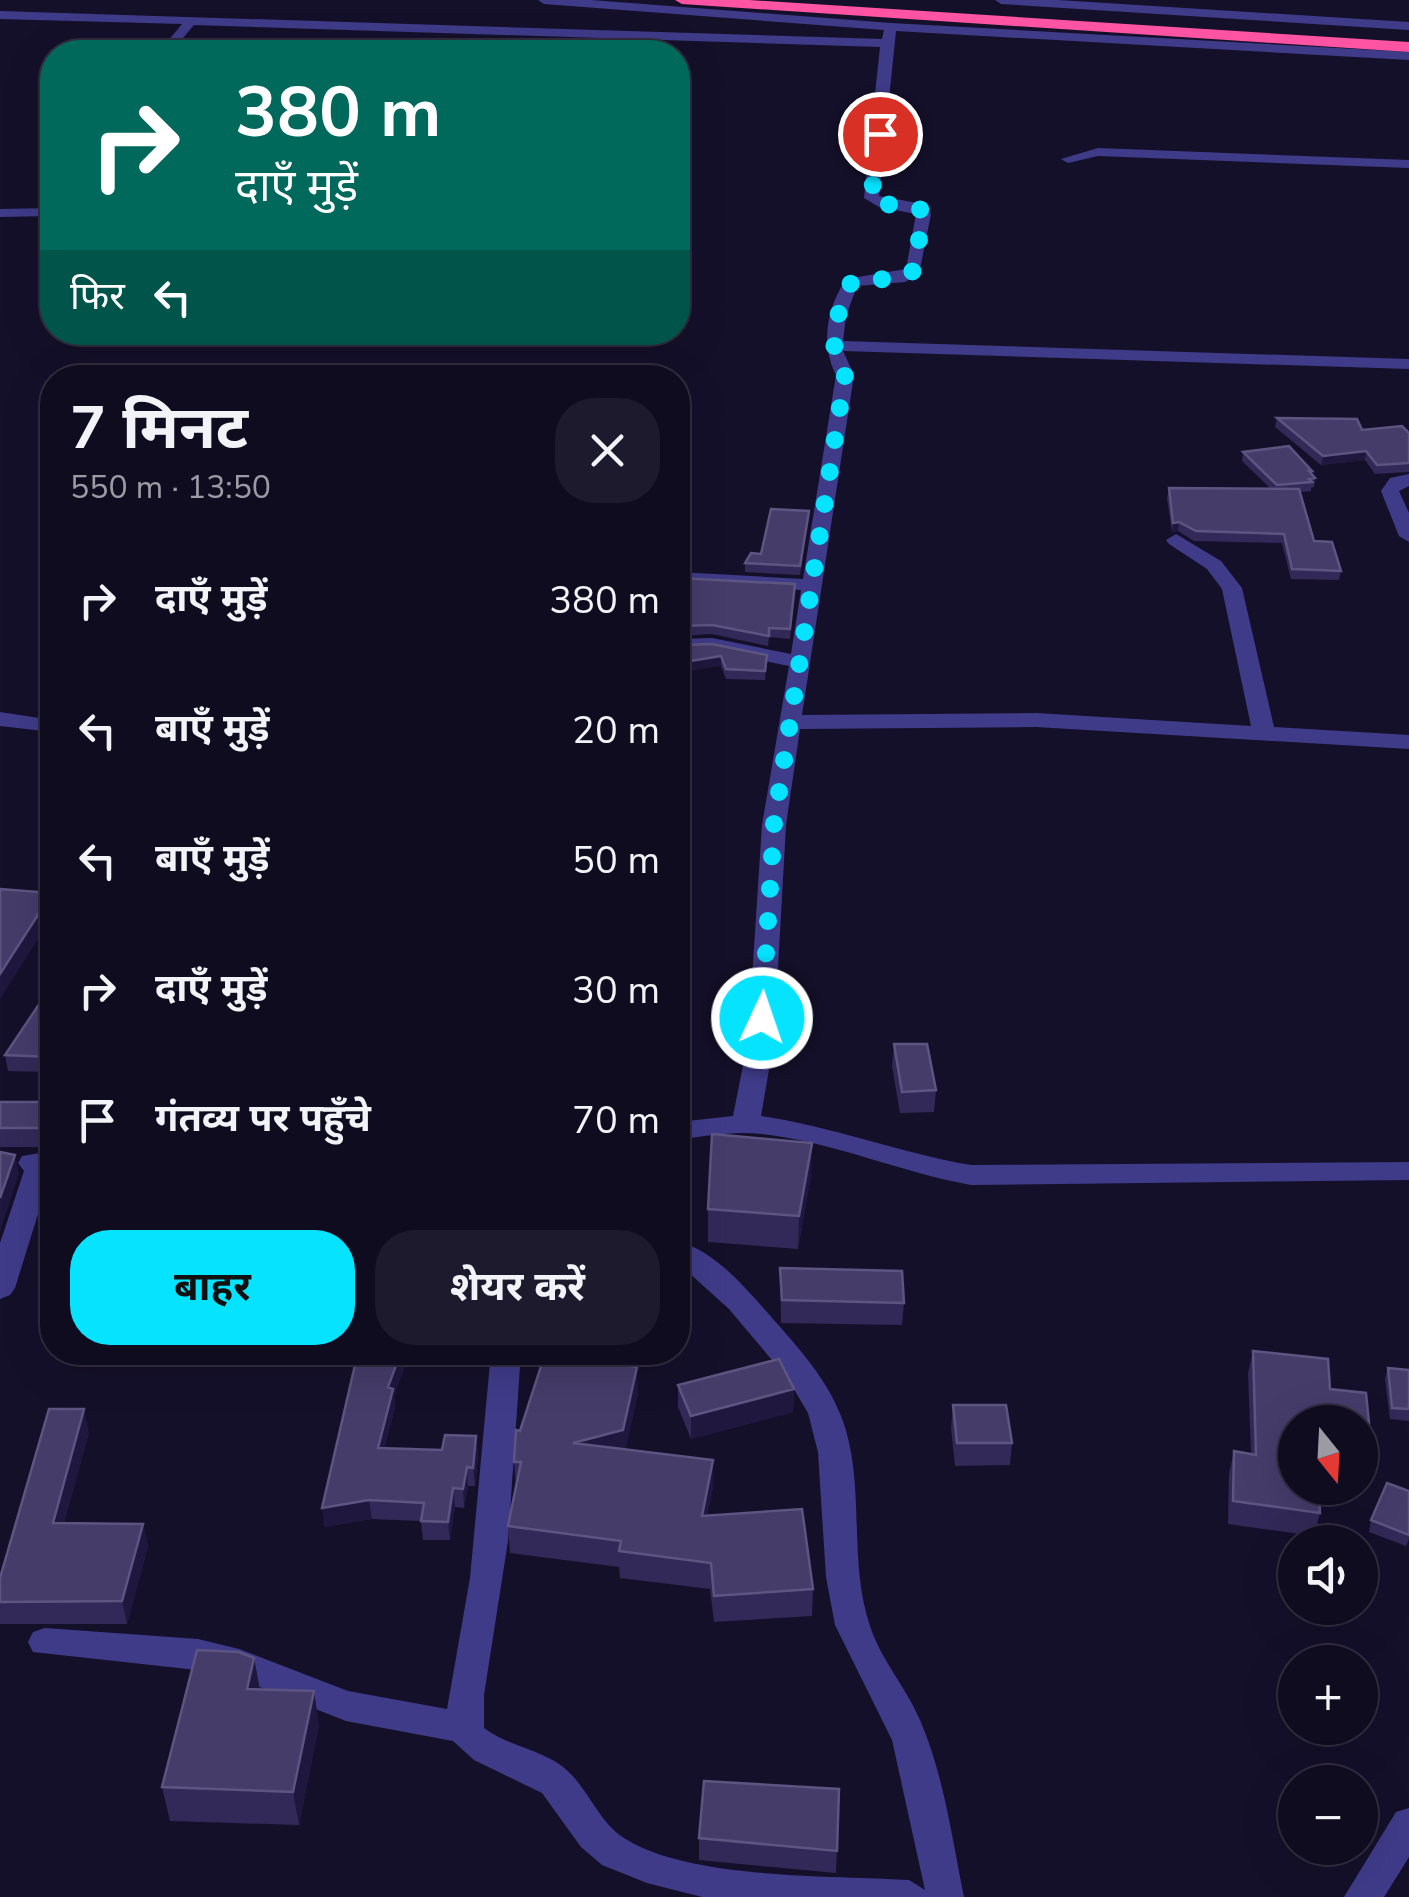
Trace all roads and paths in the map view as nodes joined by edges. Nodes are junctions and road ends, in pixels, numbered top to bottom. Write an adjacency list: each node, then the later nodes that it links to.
1 (544, 0): 8 (street)
2 (682, 0): 11 (highway)
3 (849, 0): 9 (highway)
4 (1001, 0): 7 (street)
5 (0, 14): 6 (street)
6 (190, 21): 8 (street); 10 (street)
7 (1409, 26)
8 (889, 35): 12 (street); 17 (street)
9 (1409, 35)
10 (175, 40)
11 (1409, 46)
12 (1409, 56)
13 (1068, 159): 14 (street)
14 (1409, 164)
15 (40, 212): 16 (street)
16 (0, 213)
17 (835, 346): 18 (street); 23 (street)
18 (1409, 364)
19 (1409, 480): 20 (street)
20 (1409, 536)
21 (1176, 540): 29 (street)
22 (690, 579): 23 (street)
23 (812, 585): 25 (street)
24 (690, 645): 25 (street)
25 (800, 662): 27 (street)
26 (0, 719): 28 (street)
27 (792, 722): 29 (street); 31 (street)
28 (40, 724)
29 (1264, 733): 30 (street)
30 (1409, 742)
31 (746, 1122): 32 (street); 36 (street)
32 (690, 1129)
33 (0, 1158): 34 (street)
34 (40, 1162)
35 (40, 1166): 38 (street)
36 (1409, 1170)
37 (690, 1259): 44 (street)
38 (0, 1288)
39 (505, 1365): 41 (street)
40 (46, 1642): 41 (street)
41 (465, 1728): 43 (street)
42 (1409, 1824): 45 (street)
43 (910, 1897)
44 (945, 1897)
45 (1363, 1897)

